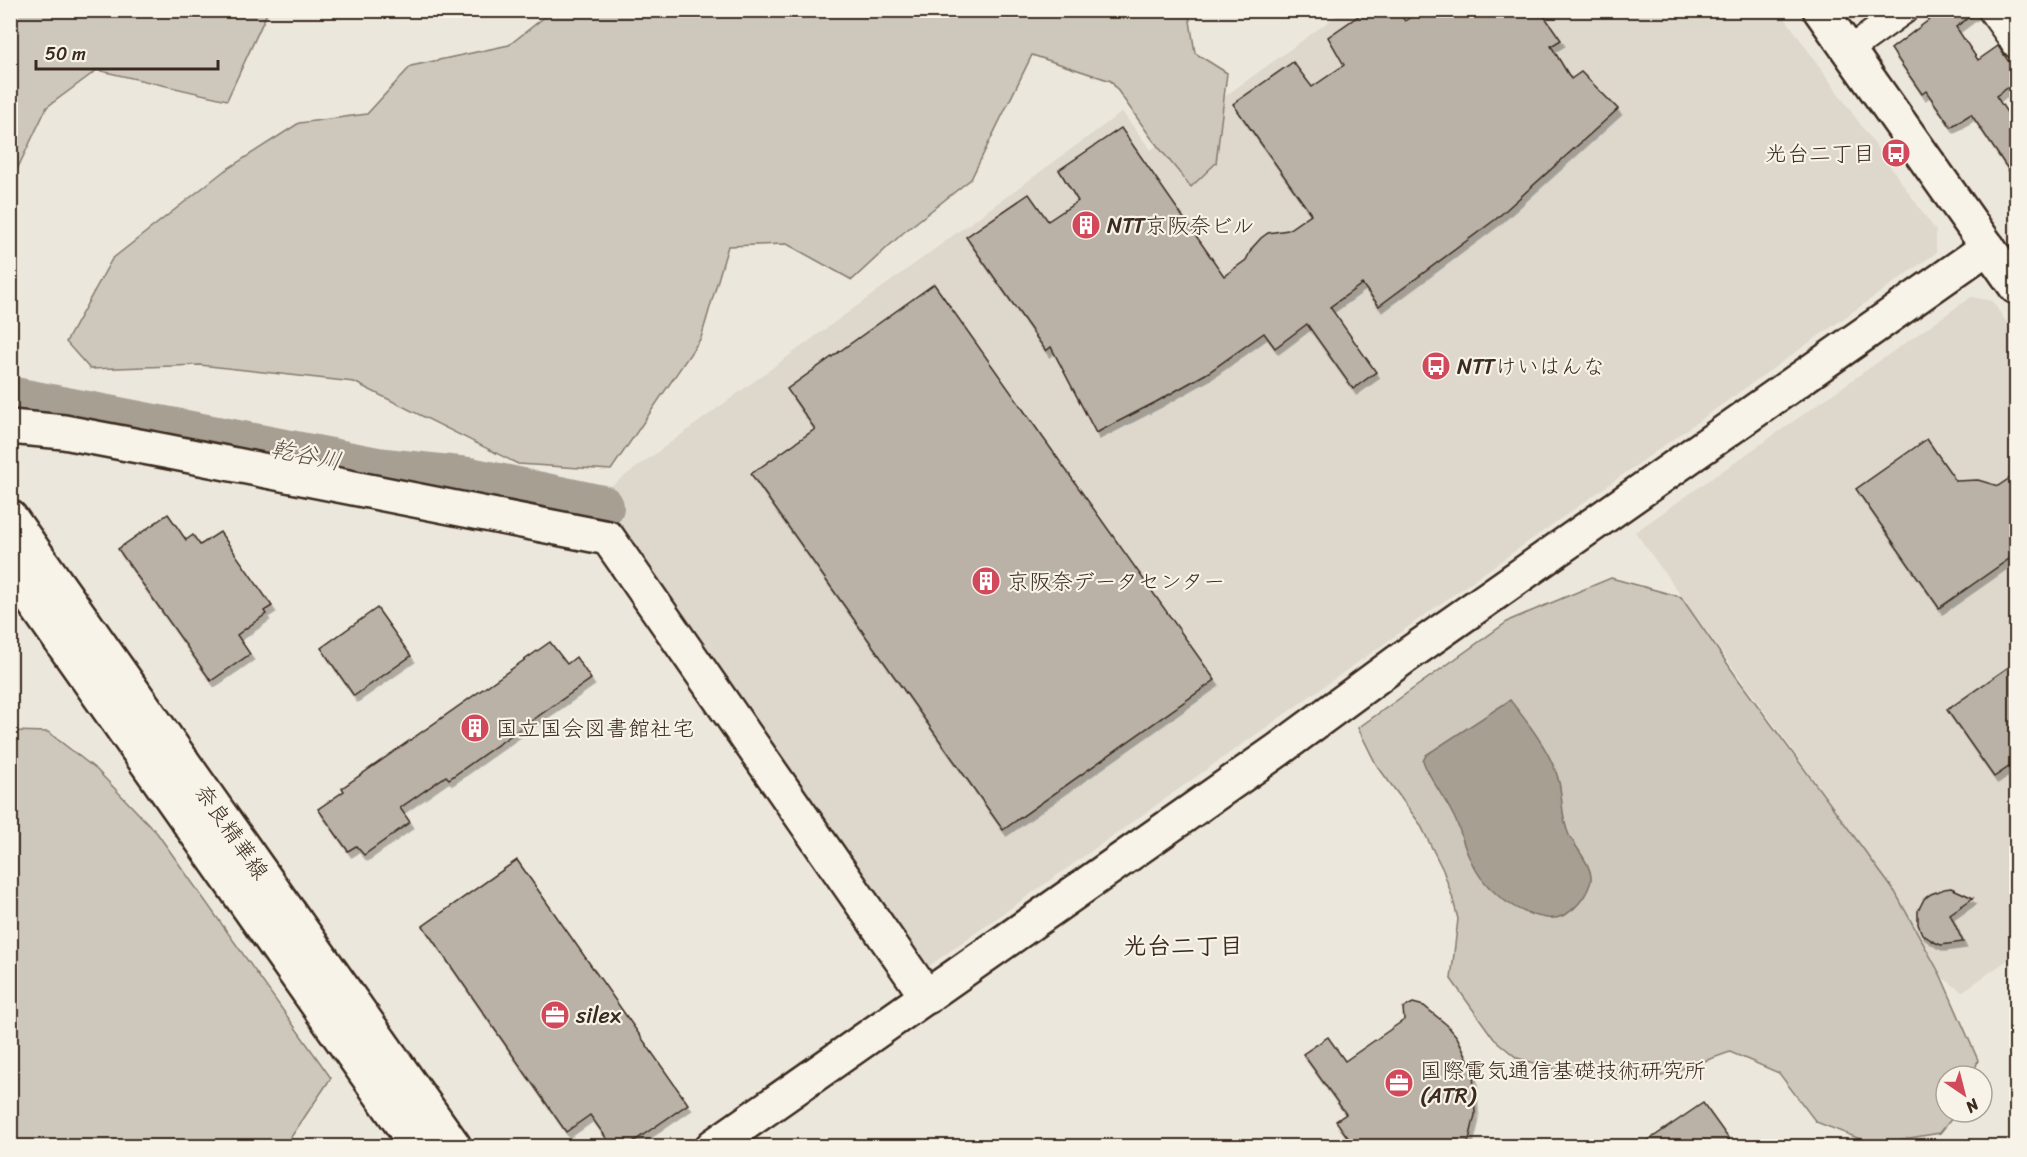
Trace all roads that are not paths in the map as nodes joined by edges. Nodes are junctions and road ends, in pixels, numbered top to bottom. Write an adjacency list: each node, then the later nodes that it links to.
1 (1820, 10): 5 (street)
2 (1905, 10): 5 (street)
3 (1991, 10): 4 (street)
4 (2016, 45)
5 (1849, 50): 6 (street)
6 (1989, 247): 7 (street); 11 (street)
7 (2016, 287)
8 (10, 427): 11 (street)
9 (10, 517): 13 (street, 奈良精華線)
10 (10, 569): 12 (street, 奈良精華線)
11 (927, 997): 14 (street)
12 (417, 1146)
13 (454, 1146)
14 (713, 1146)

